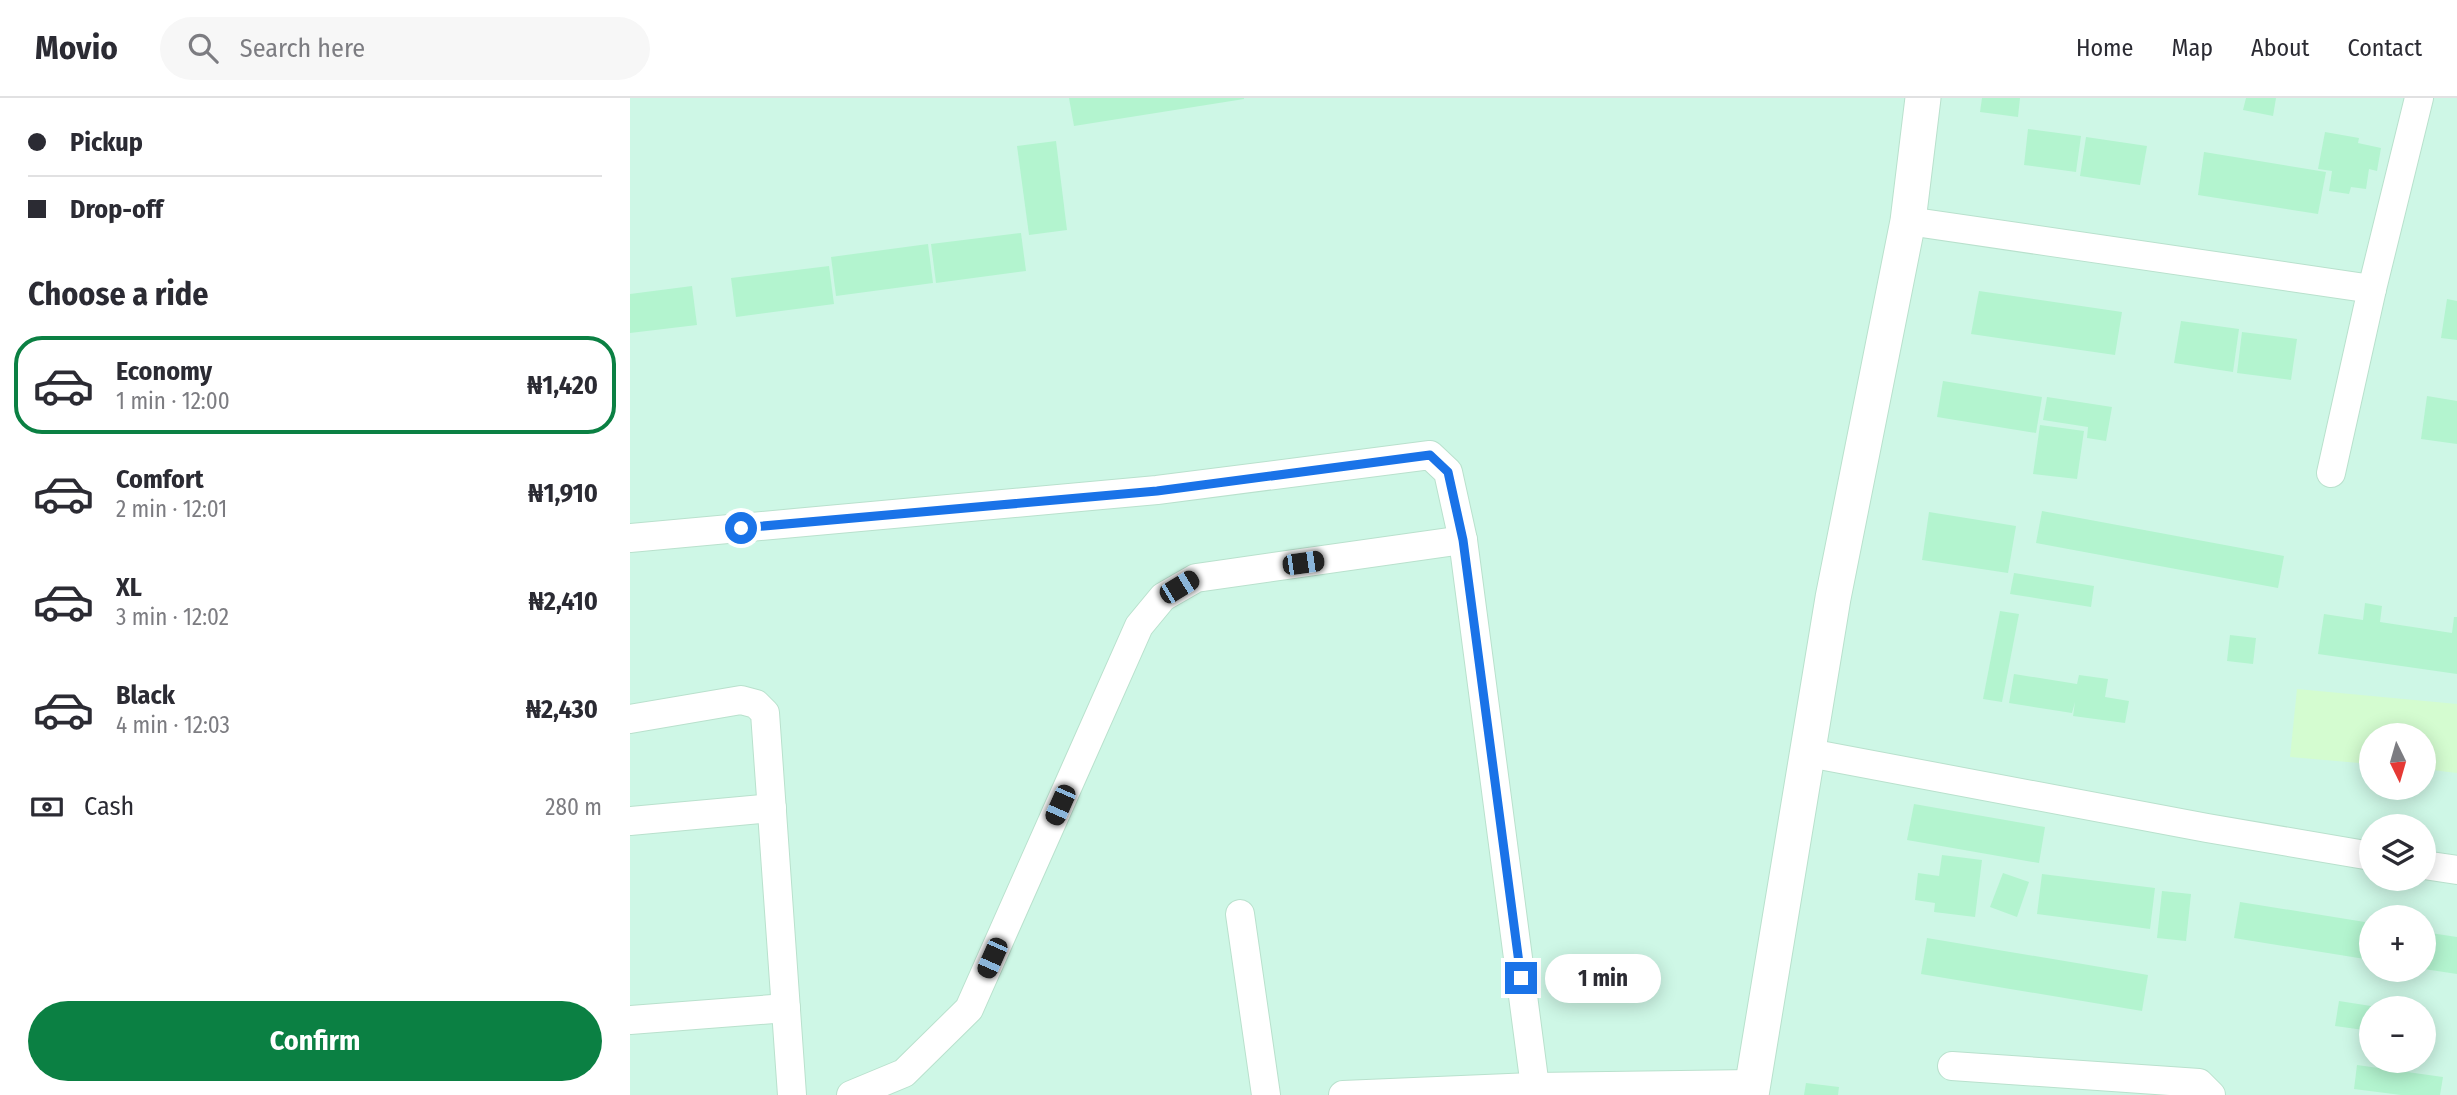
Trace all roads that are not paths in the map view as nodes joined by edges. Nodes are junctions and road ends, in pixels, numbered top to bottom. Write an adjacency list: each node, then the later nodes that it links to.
1 (1923, 98): 3 (street)
2 (2419, 98): 4 (street)
3 (1908, 221): 4 (street); 9 (street)
4 (2372, 289): 5 (street)
5 (2331, 474)
6 (630, 538): 7 (street)
7 (1463, 540): 19 (street); 22 (street)
8 (630, 719): 10 (street)
9 (1808, 753): 12 (street); 20 (street)
10 (772, 808): 11 (street); 16 (street)
11 (630, 821)
12 (2359, 854)
13 (2436, 867): 14 (street)
14 (2457, 870)
15 (1240, 914): 23 (street)
16 (786, 1008): 17 (street); 21 (street)
17 (630, 1020)
18 (1952, 1066): 25 (street)
19 (1535, 1087): 20 (street); 24 (street)
20 (1752, 1089)
21 (792, 1095)
22 (851, 1095)
23 (1266, 1095)
24 (1343, 1095)
25 (2210, 1095)

